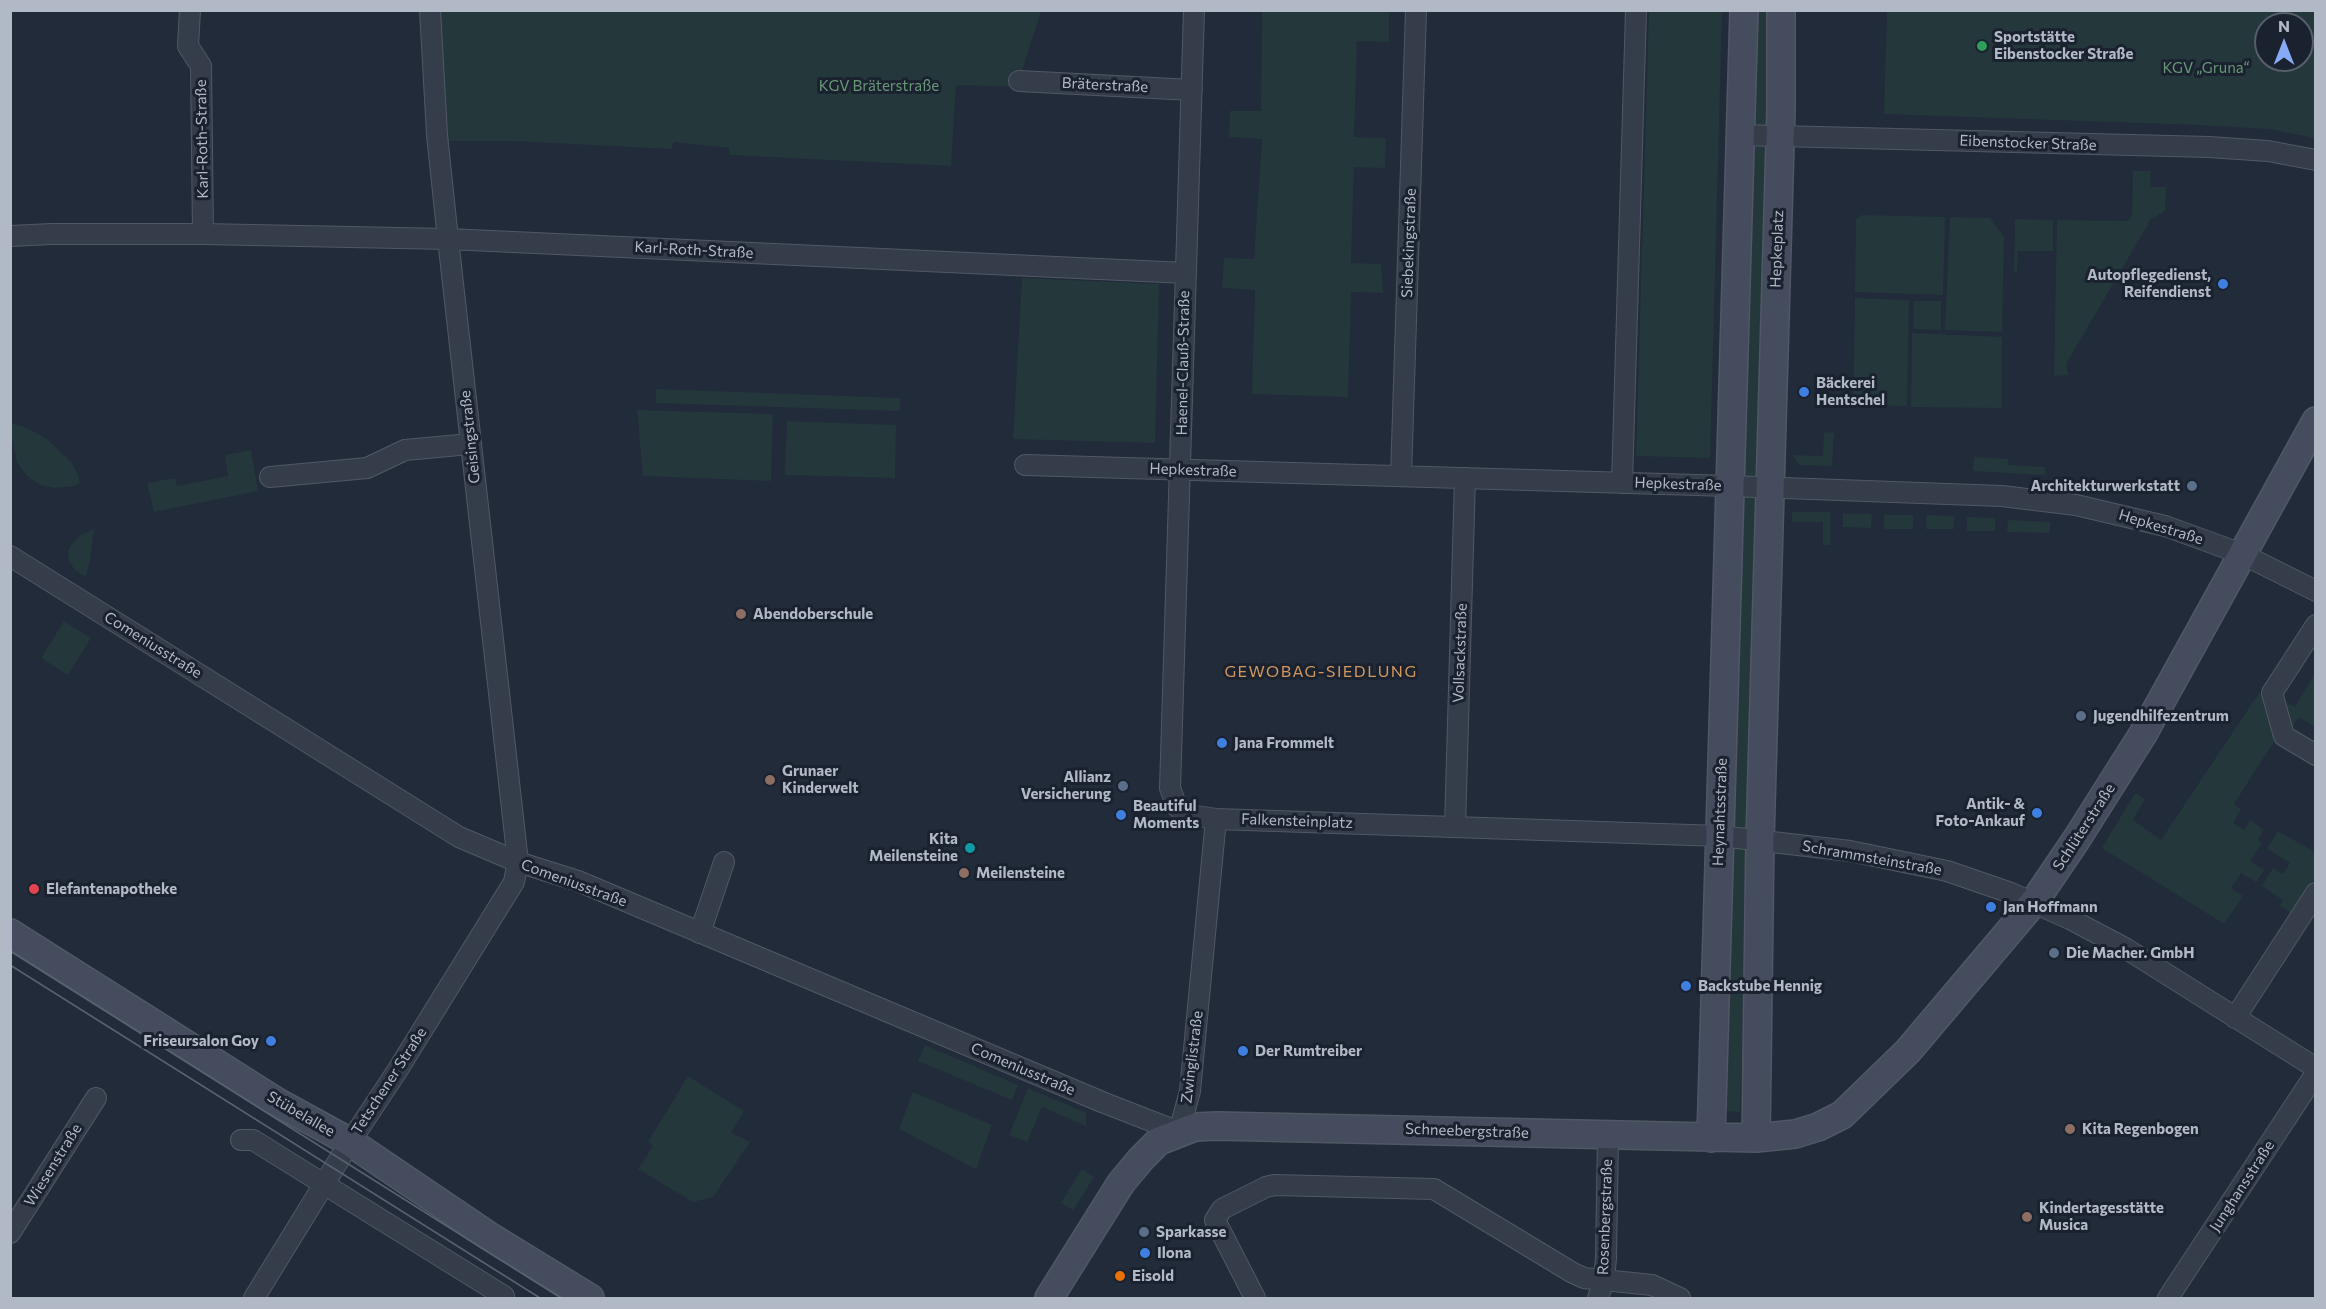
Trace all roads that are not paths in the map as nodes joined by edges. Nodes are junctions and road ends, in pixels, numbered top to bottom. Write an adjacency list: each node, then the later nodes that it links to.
1 (190, 10): 13 (street, Karl-Roth-Straße)
2 (430, 10): 15 (street, Geisingstraße)
3 (1194, 10): 9 (street, Haenel-Clauß-Straße)
4 (1416, 10): 21 (street, Siebekingstraße)
5 (1636, 10): 24 (street)
6 (1744, 10): 10 (street)
7 (1781, 10): 11 (street, Hepkeplatz)
8 (1019, 81): 9 (street, Bräterstraße)
9 (1192, 90): 16 (street, Haenel-Clauß-Straße)
10 (1740, 135): 11 (street, Eibenstocker Straße); 25 (street)
11 (1780, 136): 12 (street, Eibenstocker Straße); 26 (street, Hepkeplatz)
12 (2316, 160)
13 (203, 234): 14 (street, Karl-Roth-Straße); 15 (street, Karl-Roth-Straße)
14 (10, 236)
15 (448, 239): 16 (street, Karl-Roth-Straße); 18 (street, Geisingstraße)
16 (1186, 273): 20 (street, Haenel-Clauß-Straße)
17 (2316, 421): 27 (street, Schlüterstraße)
18 (470, 444): 22 (street); 38 (street, Geisingstraße)
19 (1025, 465): 20 (street, Hepkestraße)
20 (1180, 469): 21 (street, Hepkestraße); 32 (street, Haenel-Clauß-Straße)
21 (1401, 476): 23 (street, Hepkestraße)
22 (270, 477)
23 (1465, 478): 24 (street, Hepkestraße); 35 (street, Vollsackstraße)
24 (1622, 483): 25 (street, Hepkestraße)
25 (1730, 486): 26 (street, Hepkestraße); 36 (street, Heynahtsstraße)
26 (1770, 487): 27 (street, Hepkestraße); 37 (street)
27 (2242, 554): 29 (street, Hepkestraße); 41 (street, Schlüterstraße)
28 (10, 556): 38 (street, Comeniusstraße)
29 (2316, 591)
30 (2316, 625): 31 (street)
31 (2316, 755)
32 (1170, 788): 33 (street, Falkensteinplatz)
33 (1216, 819): 34 (street, Falkensteinplatz); 47 (street, Zwinglistraße)
34 (1378, 824): 35 (street, Schrammsteinstraße)
35 (1455, 827): 36 (street, Schrammsteinstraße)
36 (1720, 836): 37 (street, Schrammsteinstraße); 49 (street, Heynahtsstraße)
37 (1760, 840): 41 (street, Schrammsteinstraße); 50 (street)
38 (518, 862): 43 (street, Comeniusstraße); 52 (street, Tetschener Straße)
39 (724, 862): 43 (street)
40 (2316, 893): 44 (street)
41 (2034, 902): 44 (street, Schrammsteinstraße); 50 (street, Schlüterstraße)
42 (10, 933): 52 (street, Stübelallee)
43 (700, 933): 47 (street, Comeniusstraße)
44 (2235, 1018): 45 (street, Schrammsteinstraße)
45 (2316, 1070): 62 (street, Junghansstraße)
46 (96, 1098): 54 (street, Wiesenstraße)
47 (1179, 1132): 48 (street, Schneebergstraße); 59 (street)
48 (1608, 1135): 49 (street, Schneebergstraße); 55 (street, Rosenbergstraße)
49 (1711, 1138): 50 (street, Schneebergstraße)
50 (1756, 1138)
51 (242, 1140): 53 (street)
52 (350, 1142): 53 (street, Tetschener Straße); 58 (street, Stübelallee)
53 (324, 1184): 56 (street); 57 (street, Tetschener Straße)
54 (10, 1233)
55 (1601, 1289): 60 (street); 61 (street)
56 (504, 1296)
57 (254, 1299)
58 (590, 1299)
59 (1049, 1299)
60 (1255, 1299)
61 (1680, 1299)
62 (2168, 1299)

